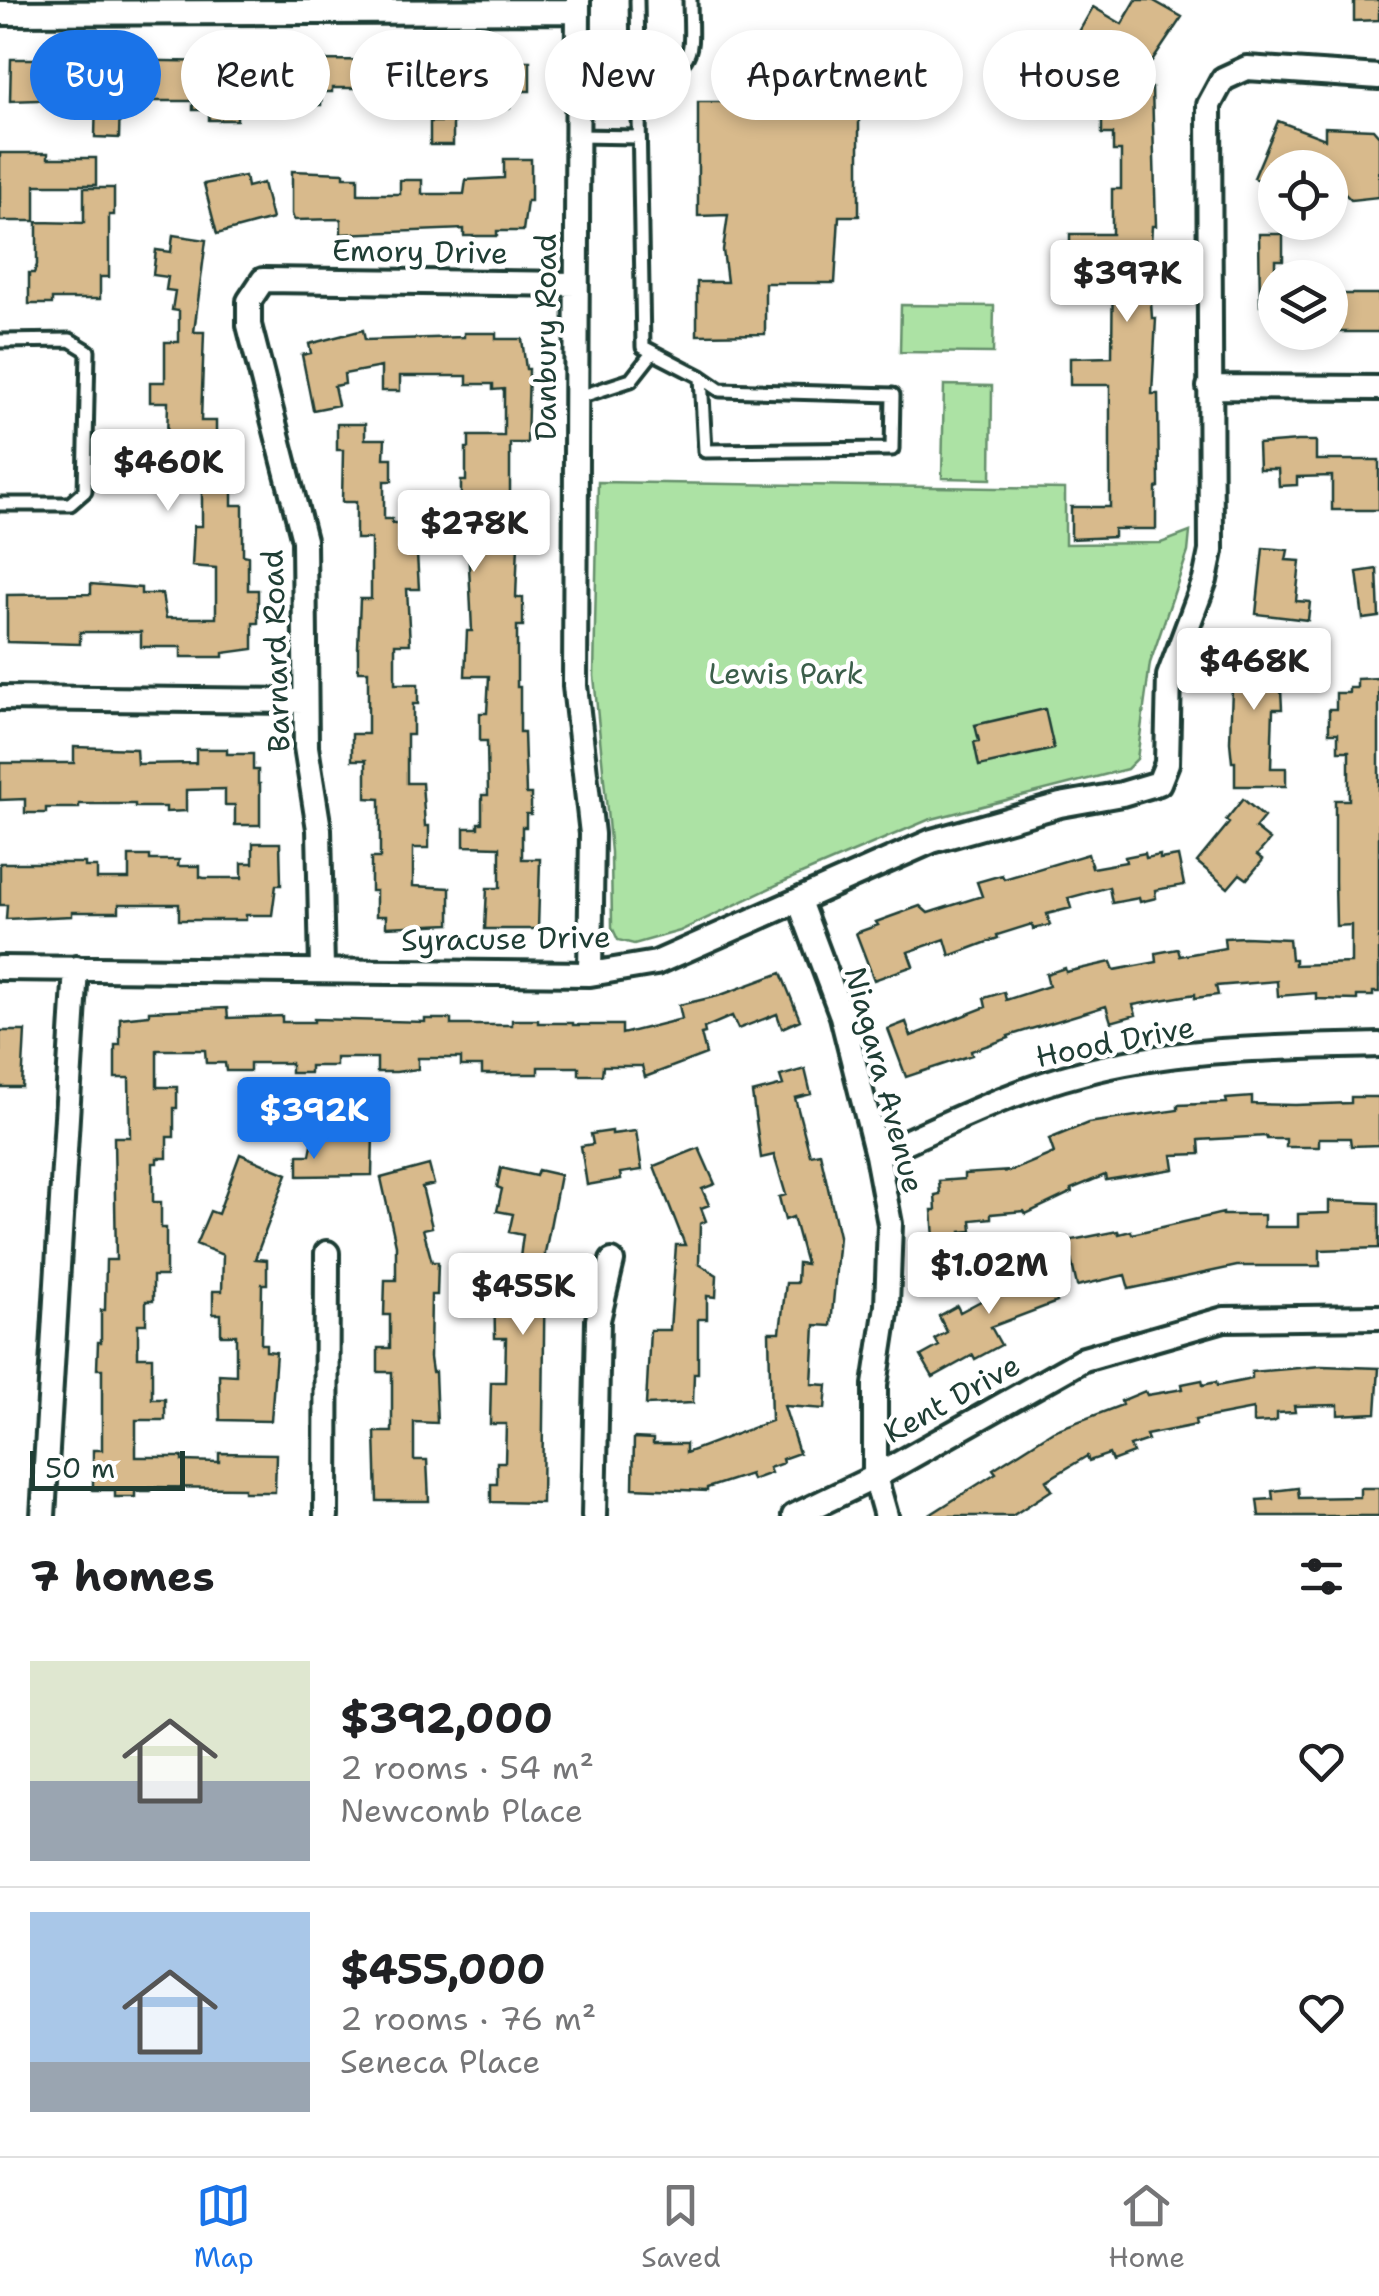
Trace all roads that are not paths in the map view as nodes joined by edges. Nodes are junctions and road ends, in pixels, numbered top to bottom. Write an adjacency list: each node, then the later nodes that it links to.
1 (637, 0): 5 (lane)
2 (690, 0): 6 (lane)
3 (578, 5): 4 (street); 9 (street, Danbury Road)
4 (0, 13)
5 (637, 30)
6 (691, 30)
7 (1379, 76): 16 (street)
8 (639, 120): 10 (lane)
9 (577, 136): 10 (lane); 12 (street, Danbury Road)
10 (639, 137): 14 (lane)
11 (263, 280): 12 (street, Emory Drive); 21 (street, Barnard Road)
12 (576, 284): 18 (street, Danbury Road)
13 (0, 341): 19 (lane)
14 (653, 352): 15 (lane); 18 (lane)
15 (701, 376): 15 (lane)
16 (1209, 386): 17 (street); 22 (street, Syracuse Drive)
17 (1379, 388)
18 (576, 398): 26 (street, Danbury Road)
19 (0, 504)
20 (0, 698): 21 (street)
21 (305, 701): 25 (street, Barnard Road)
22 (799, 901): 26 (street, Syracuse Drive); 28 (street, Niagara Avenue)
23 (0, 968): 24 (street, Syracuse Drive)
24 (76, 968): 25 (street, Syracuse Drive); 33 (street)
25 (322, 970): 26 (street, Syracuse Drive)
26 (590, 974)
27 (1379, 1045): 28 (street, Hood Drive)
28 (877, 1155): 32 (street, Niagara Avenue)
29 (327, 1253): 34 (street)
30 (612, 1260): 35 (street)
31 (1379, 1317): 32 (street, Kent Drive)
32 (875, 1477): 36 (street, Kent Drive); 37 (street, Niagara Avenue)
33 (42, 1516)
34 (326, 1516)
35 (594, 1516)
36 (794, 1516)
37 (886, 1516)

